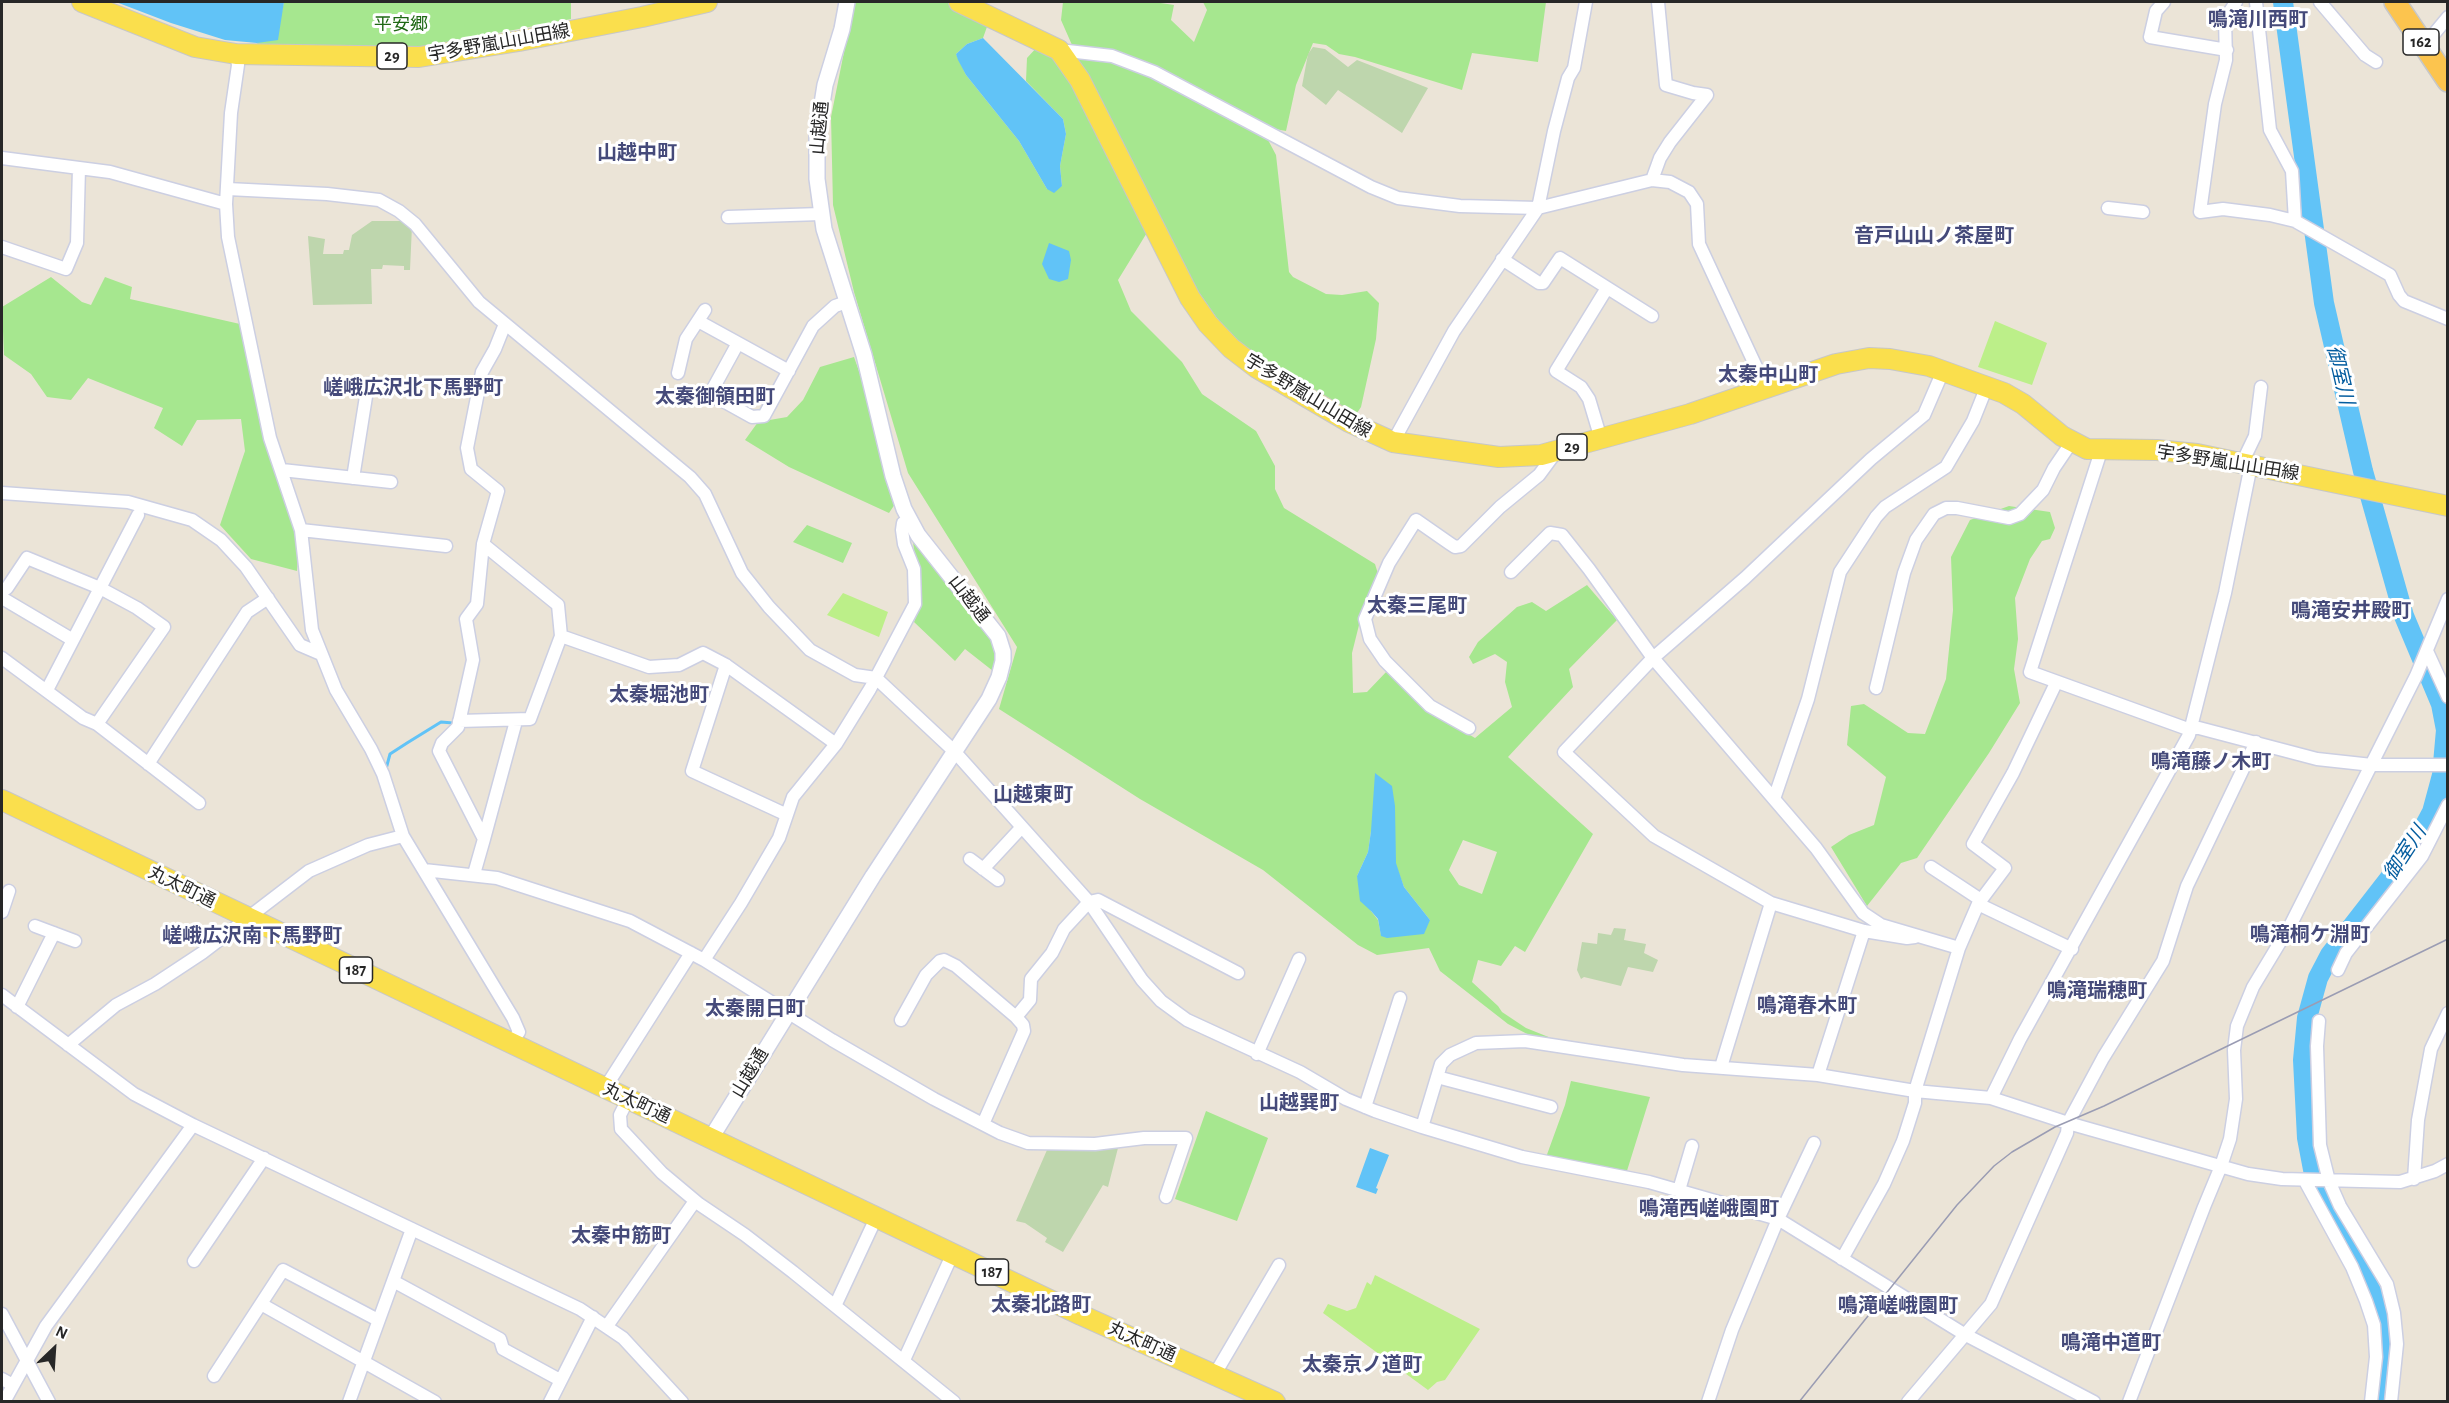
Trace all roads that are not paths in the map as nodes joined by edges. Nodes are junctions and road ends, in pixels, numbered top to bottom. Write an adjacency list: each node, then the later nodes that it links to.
1 (82, 2): 16 (main road, 宇多野嵐山山田線 / 29)
2 (707, 2): 16 (main road, 宇多野嵐山山田線 / 29)
3 (847, 2): 27 (street, 山越通)
4 (959, 2): 14 (main road, 宇多野嵐山山田線 / 29)
5 (1586, 2): 24 (street)
6 (1658, 2): 21 (street)
7 (2164, 2): 15 (street)
8 (2236, 2): 15 (street)
9 (2256, 2): 29 (street)
10 (2320, 2): 17 (street)
11 (2395, 2): 13 (highway, 162)
12 (2448, 17): 13 (street)
13 (2424, 46): 18 (highway, 162)
14 (1059, 50): 24 (street); 46 (main road, 宇多野嵐山山田線 / 29)
15 (2227, 50): 29 (street)
16 (236, 54): 22 (street)
17 (2376, 62)
18 (2448, 81)
19 (2, 158): 20 (street)
20 (79, 168): 23 (street); 30 (street)
21 (1652, 180): 24 (street); 44 (street)
22 (228, 189): 23 (street); 36 (street)
23 (226, 204): 51 (street)
24 (1538, 208): 31 (street)
25 (2108, 208): 26 (street)
26 (2143, 213)
27 (821, 214): 28 (street); 33 (street, 山越通)
28 (728, 218)
29 (2295, 221): 35 (street)
30 (2, 247)
31 (1502, 259): 32 (street); 46 (street)
32 (1607, 288): 34 (street); 45 (street)
33 (847, 302): 39 (street); 57 (street, 山越通)
34 (1652, 316)
35 (2448, 319)
36 (505, 324): 59 (street); 74 (street)
37 (738, 343): 39 (street); 39 (street); 40 (street)
38 (1943, 370): 42 (main road, 宇多野嵐山山田線 / 29); 44 (main road, 宇多野嵐山山田線 / 29); 72 (street)
39 (789, 371)
40 (678, 373)
41 (368, 384): 52 (street)
42 (1987, 386): 47 (main road, 宇多野嵐山山田線 / 29); 90 (street)
43 (2261, 387): 50 (street)
44 (1770, 388): 45 (main road, 宇多野嵐山山田線 / 29)
45 (1601, 439): 49 (main road, 宇多野嵐山山田線 / 29)
46 (1392, 442): 49 (main road, 宇多野嵐山山田線 / 29)
47 (2071, 442): 48 (main road, 宇多野嵐山山田線 / 29); 76 (street)
48 (2101, 450): 50 (main road, 宇多野嵐山山田線 / 29); 75 (street)
49 (1556, 452): 82 (street)
50 (2246, 464): 55 (main road, 宇多野嵐山山田線 / 29); 83 (street)
51 (282, 470): 52 (street); 58 (street)
52 (353, 478): 53 (street)
53 (391, 482)
54 (2, 493): 65 (street)
55 (2448, 506)
56 (138, 515): 62 (street)
57 (910, 519): 74 (street); 86 (street, 山越通)
58 (301, 530): 60 (street); 70 (street)
59 (483, 544): 67 (street); 79 (street)
60 (446, 546)
61 (1511, 572): 72 (street)
62 (100, 588): 63 (street); 68 (street); 81 (street)
63 (2, 591)
64 (2, 598): 68 (street)
65 (268, 598): 70 (street); 87 (street)
66 (2448, 599): 69 (street)
67 (561, 636): 73 (street); 80 (street)
68 (73, 640): 77 (street)
69 (2427, 652): 78 (street); 88 (street)
70 (321, 654): 96 (street)
71 (2, 658): 77 (street)
72 (1653, 658): 90 (street); 107 (street)
73 (726, 665): 85 (street); 94 (street)
74 (876, 678): 85 (street); 86 (street)
75 (2056, 683): 83 (street); 106 (street)
76 (1876, 688)
77 (47, 690): 81 (street)
78 (2448, 697)
79 (459, 721): 80 (street); 97 (street)
80 (516, 721): 97 (street)
81 (97, 724): 87 (street)
82 (1469, 728)
83 (2190, 728): 84 (street); 116 (street)
84 (2256, 742): 88 (street); 142 (street)
85 (836, 744): 94 (street)
86 (954, 750): 95 (street); 125 (street, 山越通)
87 (148, 764): 92 (street)
88 (2372, 765): 89 (street); 151 (street)
89 (2443, 765)
90 (1774, 799): 113 (street)
91 (2, 800): 109 (main road, 丸太町通 / 187)
92 (199, 803)
93 (2448, 805): 120 (street)
94 (785, 814): 119 (street)
95 (1022, 828): 100 (street); 105 (street)
96 (403, 836): 101 (street); 109 (street)
97 (484, 839): 102 (street)
98 (970, 859): 100 (street)
99 (1931, 867): 106 (street)
100 (983, 869): 103 (street)
101 (423, 870): 102 (street); 130 (street)
102 (474, 874): 117 (street)
103 (998, 879)
104 (9, 891): 108 (street)
105 (1089, 902): 121 (street); 127 (street); 132 (street)
106 (1979, 902): 115 (street); 116 (street)
107 (1771, 903): 111 (street); 133 (street)
108 (2, 912)
109 (247, 919): 130 (main road, 丸太町通 / 187); 131 (street)
110 (36, 926): 112 (street)
111 (1864, 931): 113 (street); 134 (street)
112 (54, 933): 114 (street); 124 (street)
113 (1915, 937): 115 (street)
114 (75, 941)
115 (1959, 948): 137 (street)
116 (2072, 949): 138 (street)
117 (691, 952): 119 (street); 136 (street)
118 (1299, 959): 132 (street)
119 (704, 960): 125 (street)
120 (2338, 970)
121 (1238, 973)
122 (2, 995): 124 (street)
123 (1400, 998): 140 (street)
124 (17, 1007): 131 (street)
125 (787, 1013): 143 (street); 146 (street, 山越通)
126 (2448, 1013): 152 (street)
127 (1016, 1017): 128 (street); 143 (street)
128 (901, 1020)
129 (2319, 1021): 154 (street)
130 (511, 1043): 136 (main road, 丸太町通 / 187)
131 (68, 1045): 144 (street)
132 (1257, 1054): 140 (street)
133 (1721, 1067): 134 (street); 135 (street)
134 (1818, 1075): 137 (street)
135 (1437, 1077): 141 (street); 145 (street)
136 (605, 1088): 139 (main road, 丸太町通 / 187)
137 (1915, 1091): 138 (street); 162 (street)
138 (1991, 1098): 142 (street)
139 (628, 1099): 146 (main road, 丸太町通 / 187); 157 (street)
140 (1365, 1107): 145 (street)
141 (1551, 1107)
142 (2068, 1123): 151 (street); 172 (street)
143 (983, 1124): 156 (street)
144 (194, 1125): 149 (street); 173 (street)
145 (1422, 1127): 155 (street)
146 (711, 1138): 158 (main road, 丸太町通 / 187)
147 (1814, 1143): 159 (street)
148 (1692, 1146): 155 (street)
149 (264, 1158): 160 (street); 163 (street)
150 (2448, 1164): 152 (street)
151 (2222, 1166): 153 (street); 191 (street)
152 (2414, 1179): 154 (street)
153 (2308, 1181): 154 (street); 192 (street)
154 (2329, 1181): 193 (street)
155 (1679, 1190): 159 (street)
156 (1166, 1197)
157 (695, 1201): 167 (street); 171 (street)
158 (876, 1218): 161 (main road, 丸太町通 / 187); 167 (street)
159 (1778, 1218): 162 (street); 188 (street)
160 (412, 1229): 165 (street); 169 (street)
161 (953, 1253): 174 (street); 176 (main road, 丸太町通 / 187)
162 (1842, 1259): 172 (street)
163 (194, 1261)
164 (1279, 1265): 176 (street)
165 (393, 1281): 170 (street); 178 (street)
166 (261, 1304): 170 (street); 175 (street); 177 (street)
167 (835, 1306): 174 (street)
168 (2, 1314): 173 (street)
169 (593, 1317): 171 (street); 178 (street)
170 (378, 1320): 175 (street)
171 (607, 1326): 185 (street)
172 (1964, 1334): 189 (street); 190 (street)
173 (26, 1359): 179 (street); 181 (street)
174 (904, 1360): 186 (street)
175 (363, 1361): 182 (street); 183 (street)
176 (1215, 1374): 187 (main road, 丸太町通 / 187)
177 (214, 1376)
178 (560, 1380): 184 (street)
179 (7, 1382): 180 (street)
180 (4, 1401)
181 (49, 1401)
182 (349, 1401)
183 (435, 1401)
184 (550, 1401)
185 (682, 1401)
186 (954, 1401)
187 (1275, 1401)
188 (1708, 1401)
189 (1908, 1401)
190 (2094, 1401)
191 (2129, 1401)
192 (2371, 1401)
193 (2391, 1401)

